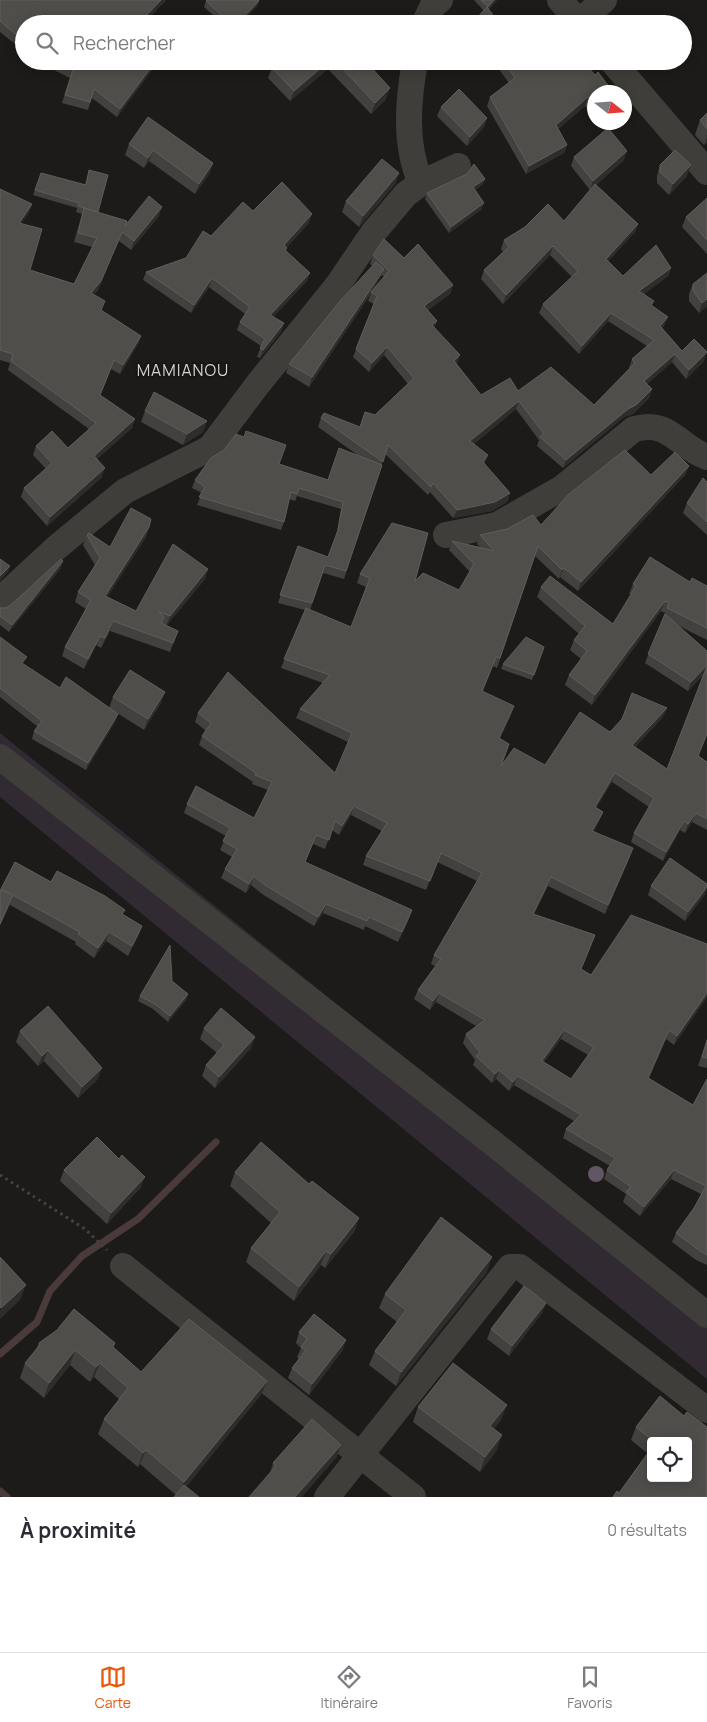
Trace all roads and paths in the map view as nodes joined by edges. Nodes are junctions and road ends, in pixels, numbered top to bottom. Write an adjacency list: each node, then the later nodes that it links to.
1 (440, 0): 4 (street)
2 (560, 0): 5 (street)
3 (604, 0): 6 (street)
4 (428, 15)
5 (573, 15)
6 (588, 15)
7 (413, 70): 11 (street)
8 (620, 70): 10 (street)
9 (458, 166): 11 (street)
10 (707, 172)
11 (421, 183): 14 (street)
12 (707, 457): 13 (street)
13 (446, 535)
14 (0, 600)
15 (0, 757): 18 (street)
16 (0, 1174): 17 (path)
17 (115, 1258): 20 (street)
18 (707, 1315)
19 (707, 1410): 20 (street)
20 (361, 1455): 21 (street); 22 (street)
21 (327, 1497)
22 (413, 1497)

